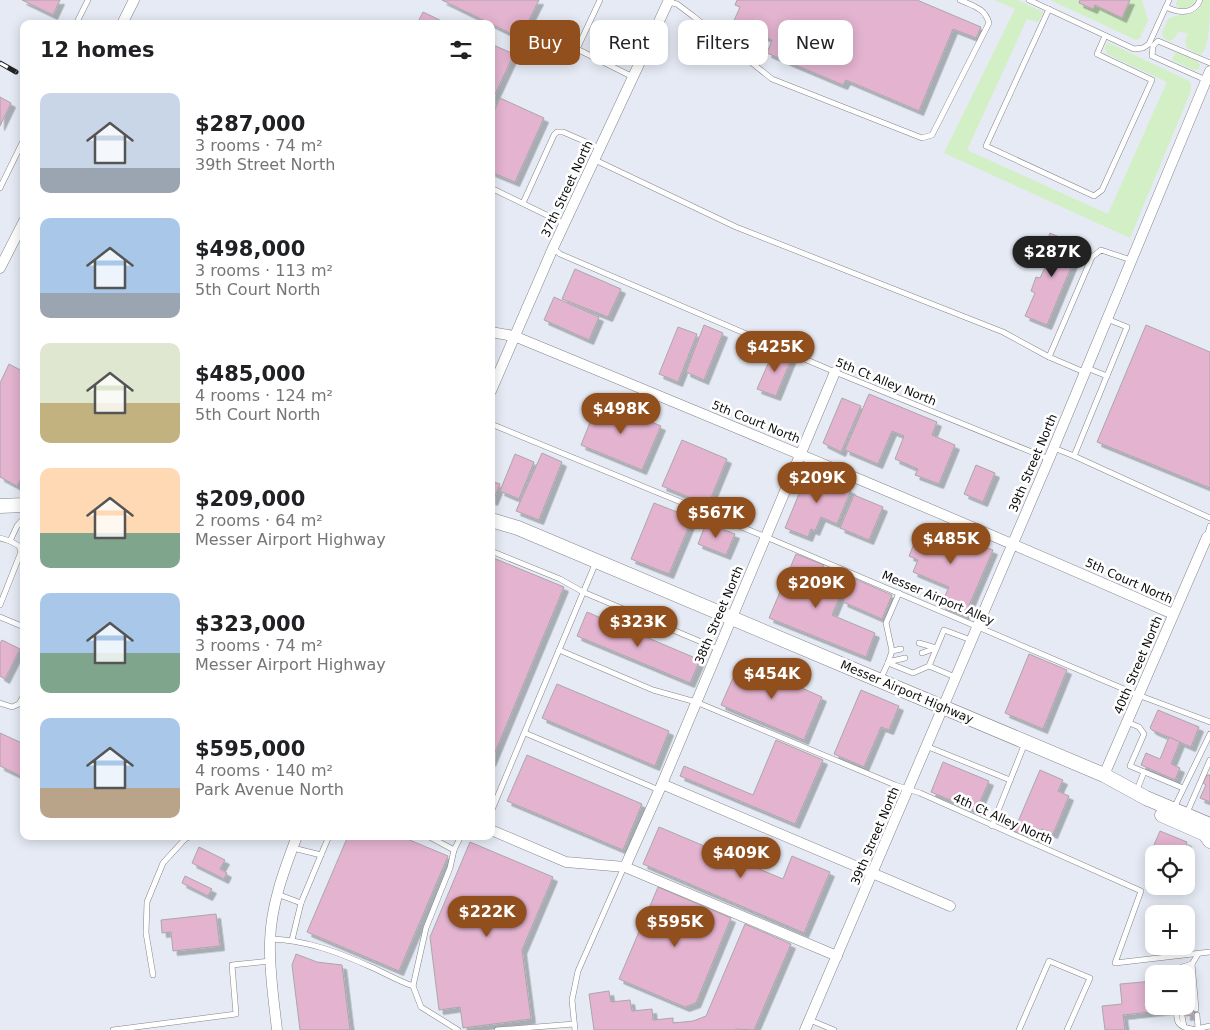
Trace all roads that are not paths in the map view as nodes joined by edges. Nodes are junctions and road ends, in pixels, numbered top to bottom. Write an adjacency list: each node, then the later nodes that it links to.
1 (88, 0): 11 (lane)
2 (134, 0): 12 (street)
3 (600, 0): 17 (lane)
4 (960, 0): 8 (lane)
5 (1029, 0): 10 (lane)
6 (1169, 0): 9 (lane)
7 (1200, 0): 9 (lane)
8 (668, 1): 17 (street, 37th Street North)
9 (1166, 7): 14 (lane)
10 (1049, 9): 13 (lane); 13 (lane)
11 (78, 20)
12 (124, 20)
13 (1105, 36): 14 (lane)
14 (1151, 46): 15 (lane); 16 (lane)
15 (1210, 63)
16 (1208, 76): 27 (street, 39th Street North)
17 (633, 78): 19 (street, 37th Street North)
18 (20, 146): 21 (lane)
19 (600, 148): 20 (street, 37th Street North); 23 (lane)
20 (595, 160): 24 (street, 37th Street North); 32 (lane)
21 (0, 188)
22 (495, 190): 23 (lane)
23 (523, 204): 24 (lane)
24 (565, 224): 26 (street, 37th Street North)
25 (20, 228): 28 (street)
26 (554, 248): 31 (street, 37th Street North); 34 (lane, 5th Ct Alley North)
27 (1131, 260): 29 (street, 39th Street North); 32 (lane)
28 (1, 263)
29 (1107, 319): 33 (street, 39th Street North); 35 (lane)
30 (495, 333): 31 (street, 5th Court North)
31 (514, 336): 36 (street, 37th Street North); 39 (street, 5th Court North)
32 (1049, 357): 33 (lane)
33 (1085, 370): 35 (lane); 38 (street, 39th Street North)
34 (835, 372): 39 (street, 38th Street North); 41 (lane, 5th Ct Alley North)
35 (1107, 376): 40 (lane)
36 (495, 381)
37 (495, 426): 48 (lane, Messer Airport Alley)
38 (1054, 448): 40 (lane); 41 (street, 39th Street North)
39 (800, 454): 48 (street, 38th Street North); 52 (street, 5th Court North)
40 (1074, 456): 44 (lane)
41 (1049, 459): 52 (street, 39th Street North)
42 (20, 505): 43 (main road)
43 (0, 506)
44 (1210, 518)
45 (495, 521): 56 (main road, Messer Airport Highway)
46 (20, 523): 51 (lane)
47 (1210, 526): 49 (lane)
48 (766, 537): 58 (lane, Messer Airport Alley); 62 (street, 38th Street North)
49 (1207, 537): 60 (street, 40th Street North)
50 (0, 538): 51 (lane)
51 (10, 541): 53 (lane)
52 (1013, 543): 60 (street, 5th Court North); 64 (street, 39th Street North)
53 (20, 549)
54 (495, 553): 57 (lane)
55 (20, 555): 59 (lane)
56 (596, 561): 57 (lane); 62 (main road, Messer Airport Highway)
57 (583, 592): 69 (lane); 70 (lane)
58 (899, 593): 64 (lane, Messer Airport Alley); 71 (lane)
59 (0, 605)
60 (1173, 614): 78 (street, 40th Street North)
61 (0, 617): 63 (lane)
62 (731, 618): 70 (street, 38th Street North); 77 (main road, Messer Airport Highway)
63 (20, 624)
64 (977, 626): 65 (street, 39th Street North); 78 (lane, Messer Airport Alley)
65 (971, 640): 68 (lane); 76 (street, 39th Street North)
66 (919, 643): 68 (lane)
67 (901, 648): 71 (lane)
68 (936, 648): 72 (lane); 75 (lane)
69 (559, 650): 81 (lane, 4th Ct Alley North); 85 (lane)
70 (718, 650): 81 (street, 38th Street North)
71 (892, 651): 74 (lane)
72 (922, 653)
73 (905, 658): 74 (lane)
74 (888, 663): 75 (lane); 77 (lane)
75 (929, 666): 76 (lane)
76 (955, 677): 82 (street, 39th Street North)
77 (880, 681): 82 (main road, Messer Airport Highway)
78 (1138, 695): 83 (street, 40th Street North); 84 (lane, Messer Airport Alley)
79 (0, 702): 80 (lane)
80 (20, 702)
81 (696, 702): 93 (street, 38th Street North); 95 (lane, 4th Ct Alley North)
82 (943, 706): 87 (main road, Messer Airport Highway); 88 (street, 39th Street North)
83 (1127, 722): 90 (lane); 91 (street, 40th Street North)
84 (1210, 722)
85 (525, 733): 93 (lane); 97 (lane)
86 (1210, 734): 94 (lane)
87 (1025, 742): 91 (main road, Messer Airport Highway); 92 (lane)
88 (926, 746): 92 (lane); 95 (street, 39th Street North)
89 (1210, 760): 98 (lane)
90 (1144, 772): 94 (lane); 96 (lane)
91 (1104, 775): 96 (main road, Messer Airport Highway)
92 (1010, 780): 100 (lane)
93 (661, 787): 111 (street, 38th Street North); 112 (street)
94 (1183, 788): 98 (lane)
95 (908, 789): 100 (lane, 4th Ct Alley North); 112 (street, 39th Street North)
96 (1141, 795): 98 (main road, Messer Airport Highway); 107 (main road)
97 (495, 803)
98 (1180, 812): 99 (main road, Messer Airport Highway)
99 (1210, 825)
100 (992, 826): 119 (lane, 4th Ct Alley North)
101 (495, 832): 111 (street)
102 (184, 840): 123 (lane)
103 (296, 840): 108 (street)
104 (327, 840): 110 (lane)
105 (435, 840): 109 (lane)
106 (459, 840): 109 (lane)
107 (1210, 841)
108 (293, 848): 110 (lane); 113 (street)
109 (454, 850): 124 (lane)
110 (321, 855): 114 (lane)
111 (625, 866): 120 (street); 130 (lane)
112 (873, 872): 115 (street); 120 (street, 39th Street North)
113 (277, 894): 114 (lane); 116 (street)
114 (301, 903): 117 (lane)
115 (950, 906)
116 (270, 939): 117 (lane); 121 (street)
117 (292, 940): 124 (lane)
118 (1210, 952): 119 (lane, 4th Ct Alley North)
119 (1198, 954): 122 (lane)
120 (837, 956): 128 (street, 39th Street North)
121 (270, 961): 133 (lane); 134 (street)
122 (1189, 965)
123 (153, 975)
124 (413, 986): 135 (lane)
125 (1195, 1005): 132 (lane)
126 (1177, 1015): 131 (lane)
127 (1182, 1015): 131 (lane)
128 (808, 1025): 137 (lane)
129 (1210, 1026): 132 (lane)
130 (574, 1027): 136 (lane)
131 (1184, 1027): 132 (lane)
132 (1194, 1029)
133 (113, 1030)
134 (277, 1030)
135 (458, 1030)
136 (497, 1030)
137 (834, 1030)
138 (1019, 1030): 139 (lane)
139 (1067, 1030)

